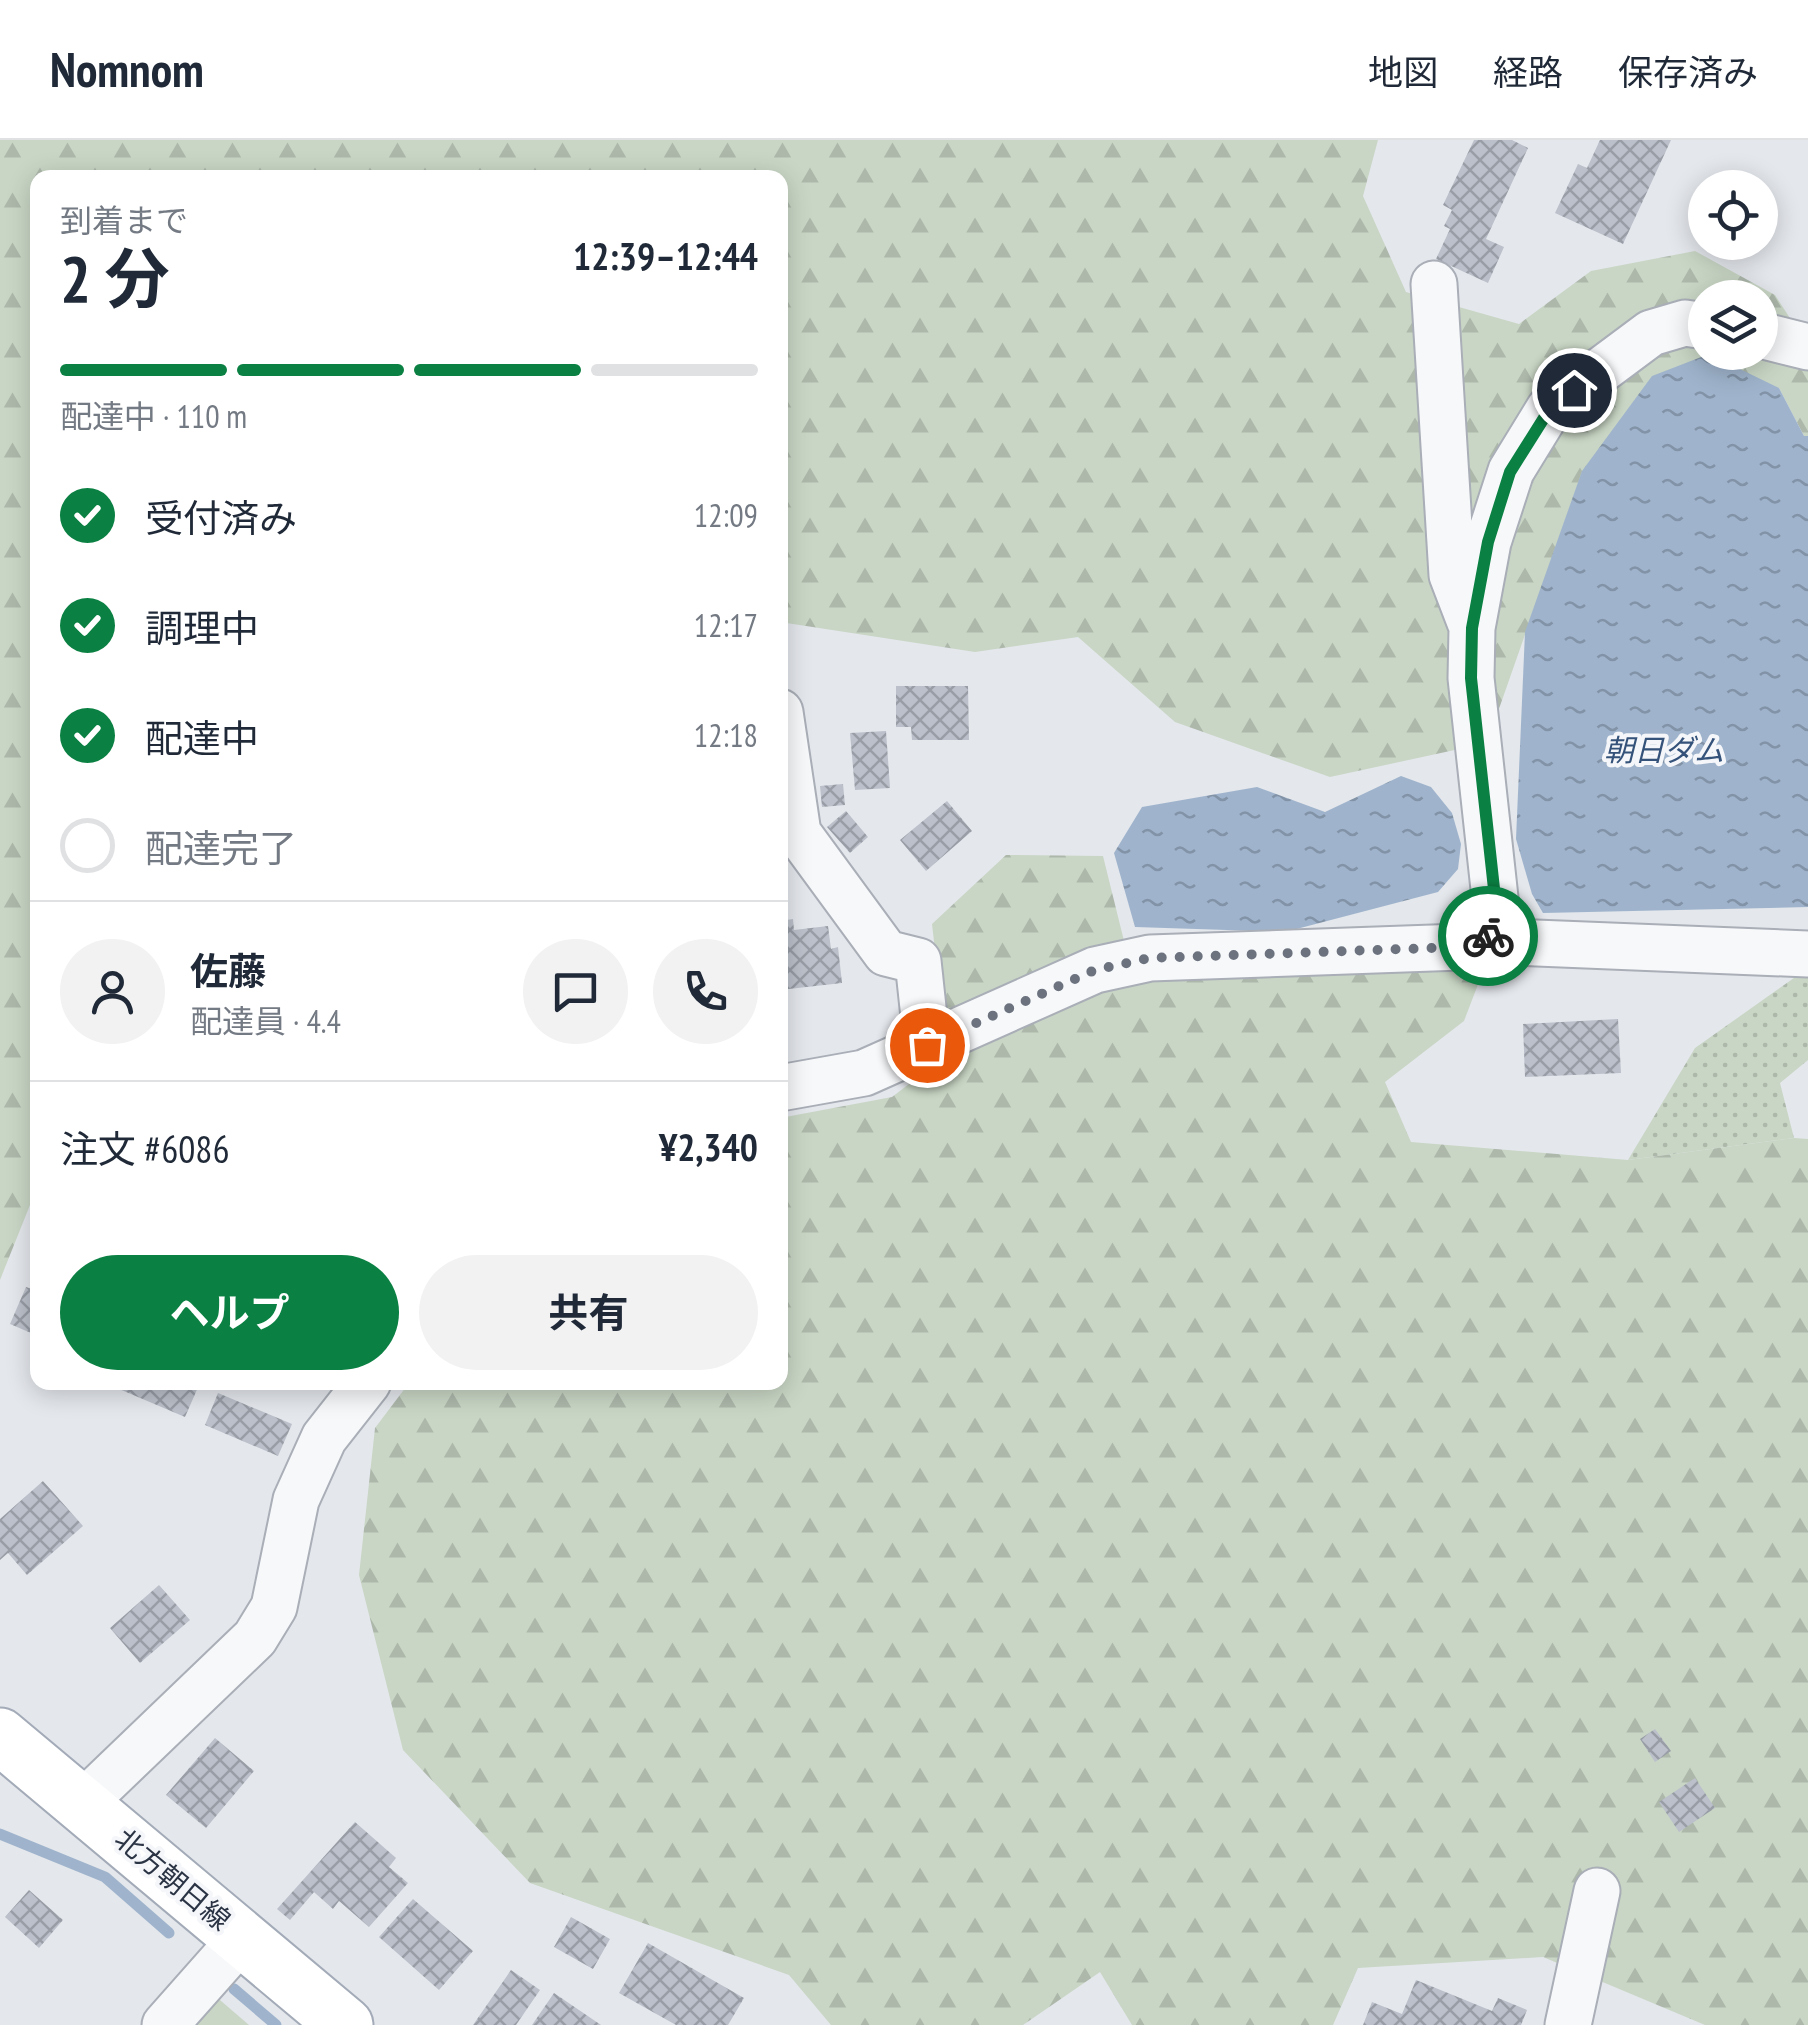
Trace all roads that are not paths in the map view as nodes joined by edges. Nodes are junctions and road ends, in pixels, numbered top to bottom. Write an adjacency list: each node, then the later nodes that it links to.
1 (1434, 284): 5 (street)
2 (1688, 323): 5 (street)
3 (1778, 340): 4 (street)
4 (1808, 347)
5 (1472, 628): 7 (street)
6 (788, 766): 9 (street)
7 (1485, 941): 8 (street); 9 (street)
8 (1808, 954)
9 (927, 1045): 10 (street)
10 (788, 1087)
11 (362, 1390): 13 (street)
12 (0, 1736): 13 (main road, 北方朝日線)
13 (83, 1803): 15 (main road, 北方朝日線)
14 (1598, 1891): 18 (street)
15 (242, 1938): 16 (street); 17 (main road, 北方朝日線)
16 (165, 2025)
17 (345, 2025)
18 (1568, 2025)

